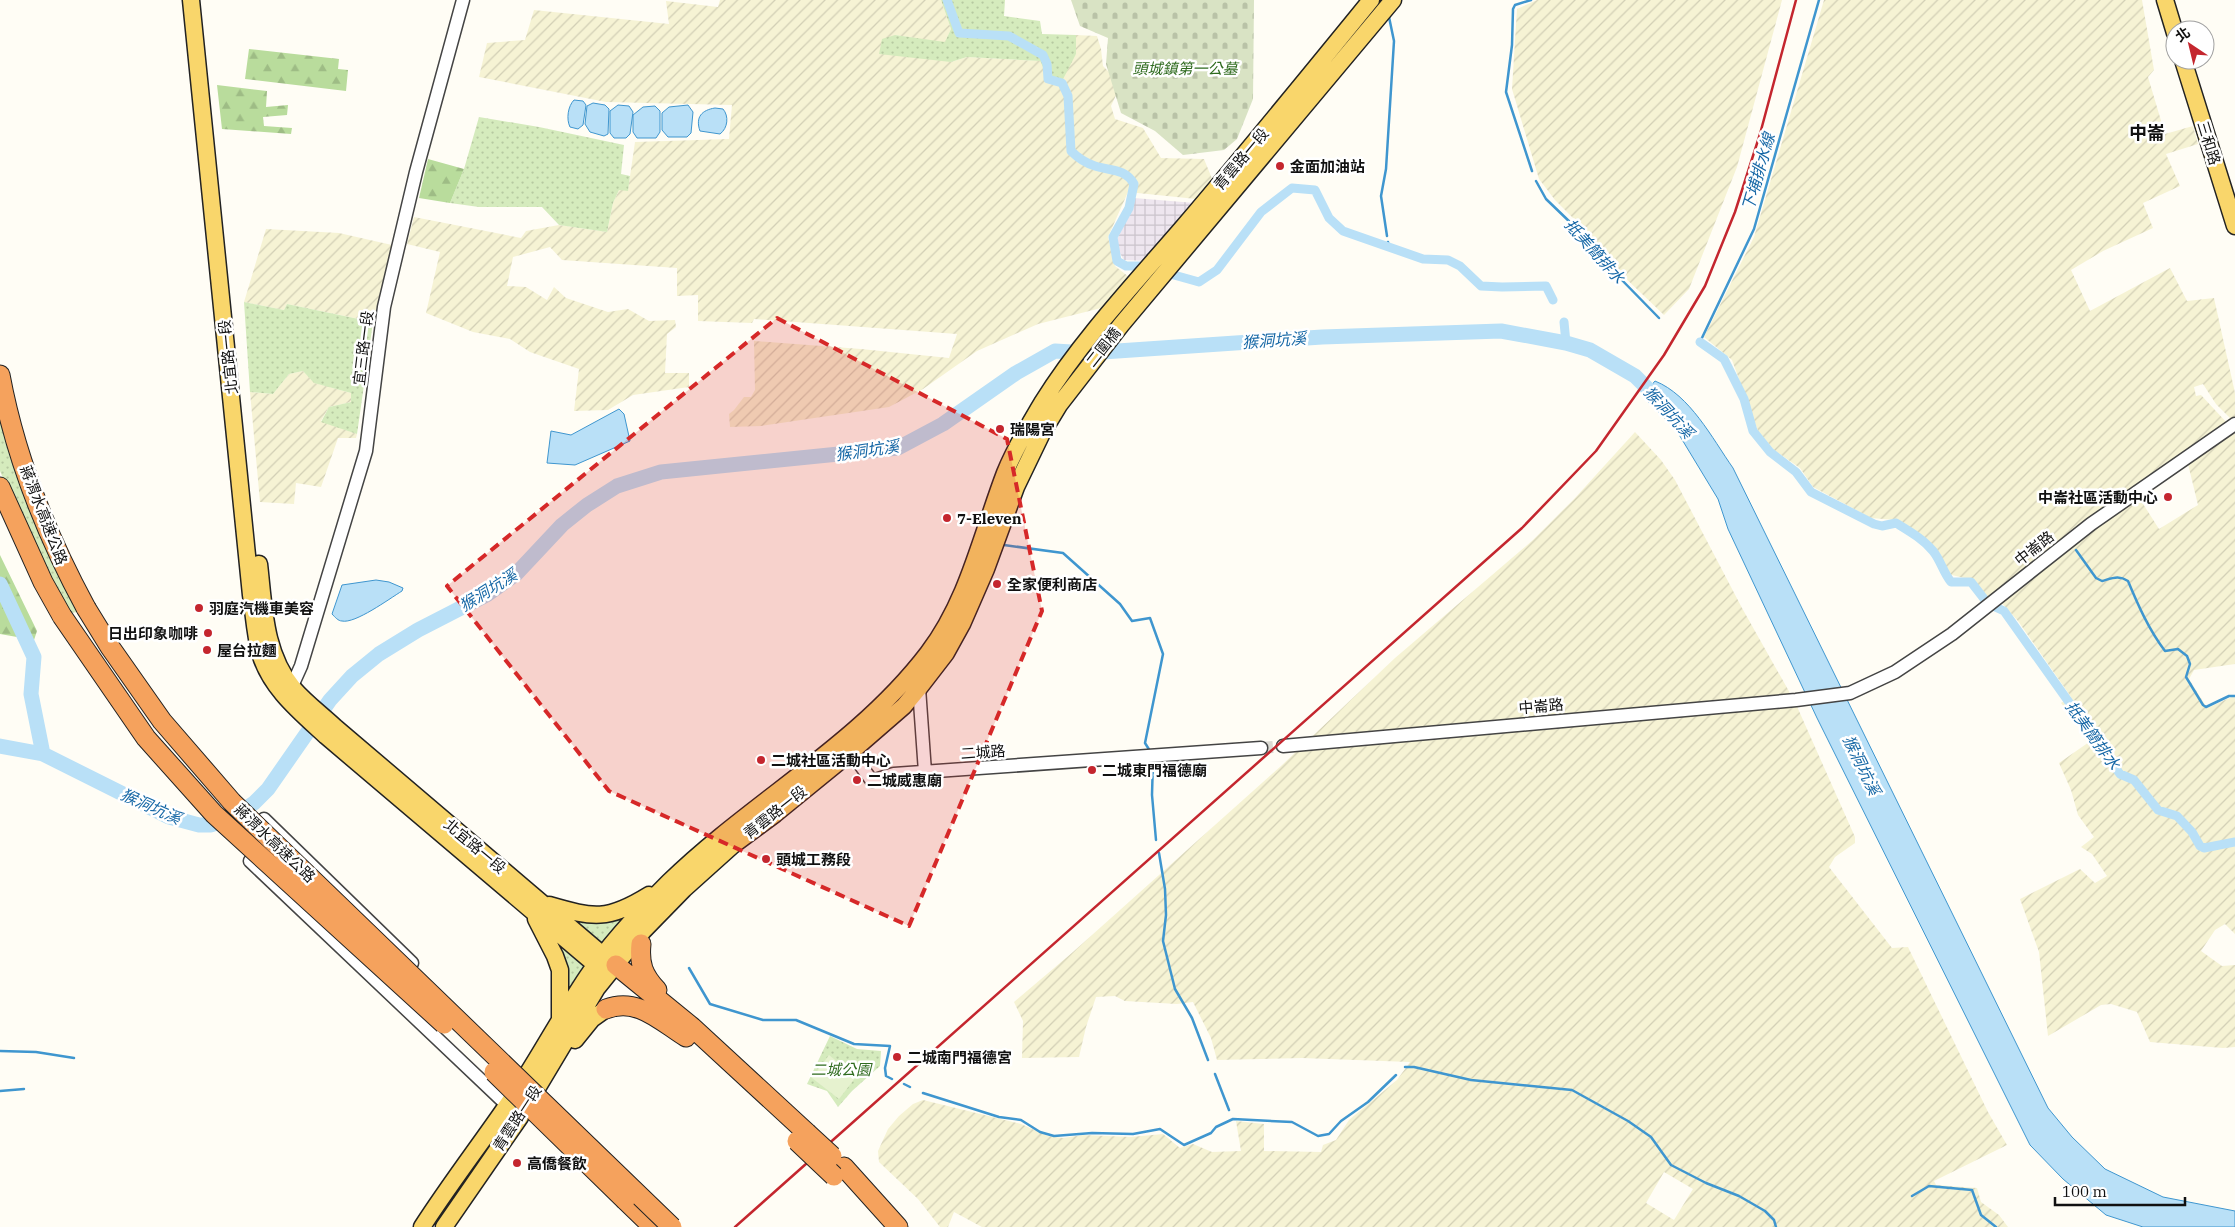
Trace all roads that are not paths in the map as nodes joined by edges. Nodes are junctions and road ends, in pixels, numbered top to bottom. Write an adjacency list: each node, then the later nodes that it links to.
1 (191, 0): 18 (main road, 北宜路一段)
2 (202, 0): 18 (main road, 北宜路一段)
3 (463, 0): 18 (street, 宜三路一段)
4 (1371, 0): 11 (main road, 青雲路一段)
5 (1393, 0): 10 (main road, 青雲路一段)
6 (2165, 0): 7 (main road)
7 (2171, 20)
8 (2186, 70): 9 (main road, 三和路)
9 (2235, 226)
10 (1132, 312): 13 (main road, 二圍橋)
11 (1109, 315): 14 (main road, 二圍橋)
12 (0, 375): 43 (highway, 蔣渭水高速公路, bridge)
13 (1076, 382): 17 (main road, 青雲路一段)
14 (1054, 385): 19 (main road, 青雲路一段)
15 (2235, 424): 20 (street, 中崙路)
16 (0, 487): 38 (highway, 蔣渭水高速公路, bridge)
17 (919, 688): 22 (main road, 青雲路一段); 23 (street)
18 (292, 696): 28 (main road, 北宜路一段)
19 (846, 736): 22 (street, 二城路); 24 (main road, 青雲路一段)
20 (1283, 746)
21 (1261, 748): 23 (street, 二城路)
22 (851, 752): 23 (street, 二城路); 24 (main road, 青雲路一段)
23 (925, 772)
24 (805, 779): 27 (main road, 青雲路一段); 29 (main road, 青雲路一段)
25 (264, 819): 35 (street)
26 (250, 861): 36 (street)
27 (671, 880): 28 (main road); 30 (main road, 青雲路一段)
28 (538, 908): 30 (main road, 北宜路一段); 32 (main road)
29 (642, 938): 30 (main road, 青雲路一段); 33 (highway)
30 (606, 965): 32 (main road, 青雲路一段); 33 (highway); 34 (main road, 青雲路一段)
31 (606, 1009): 33 (highway); 34 (main road)
32 (560, 1020): 35 (main road, 青雲路一段)
33 (689, 1032): 37 (highway, bridge)
34 (552, 1063): 40 (main road, 青雲路一段)
35 (526, 1075): 36 (main road, 青雲路一段)
36 (508, 1104): 39 (main road, 青雲路一段)
37 (839, 1172): 44 (highway); 45 (highway)
38 (625, 1200): 41 (highway); 42 (highway, 蔣渭水高速公路)
39 (422, 1227)
40 (444, 1227)
41 (648, 1227)
42 (653, 1227)
43 (672, 1227)
44 (884, 1227)
45 (898, 1227)

